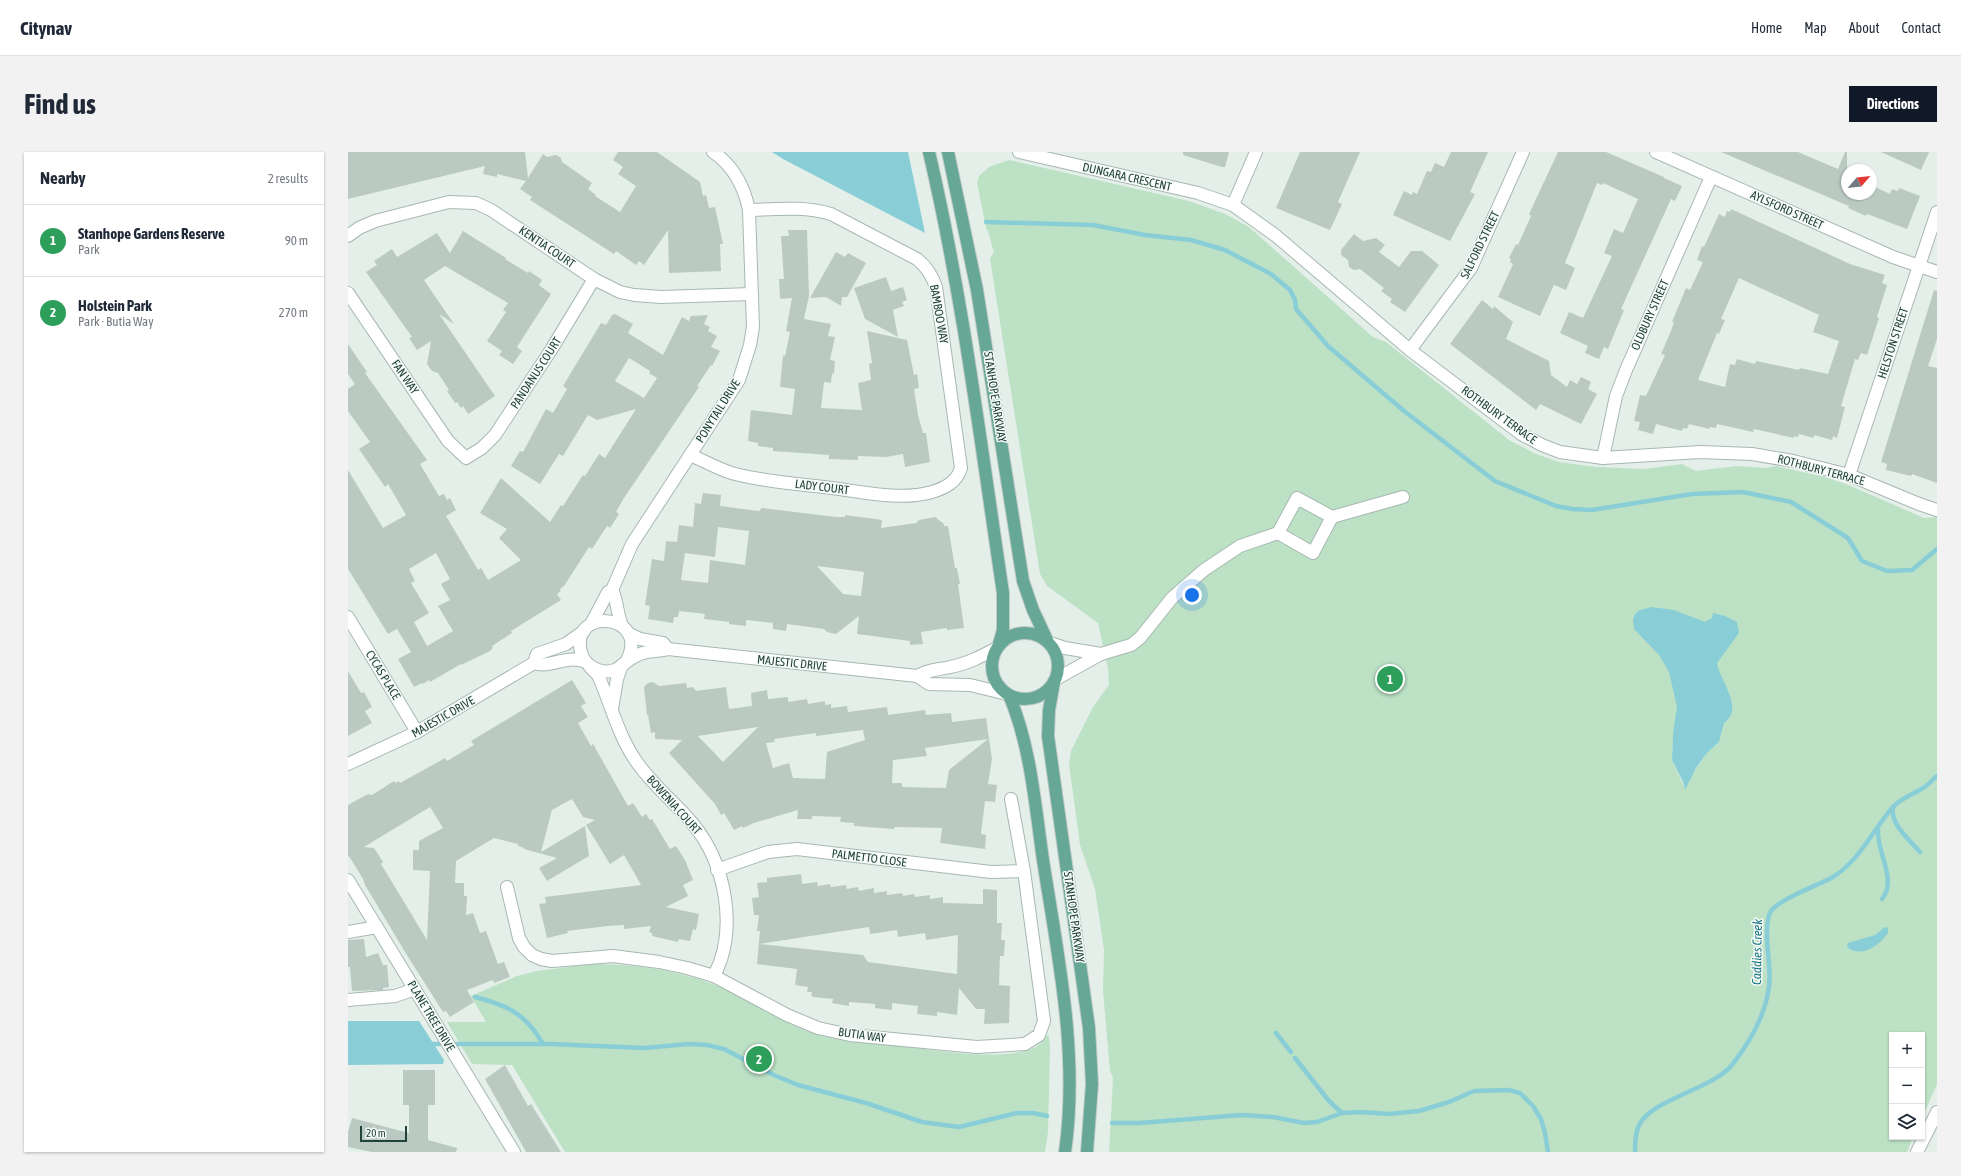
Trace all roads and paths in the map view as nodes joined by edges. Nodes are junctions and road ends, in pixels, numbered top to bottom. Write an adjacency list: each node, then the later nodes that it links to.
1 (713, 152): 10 (street, PONYTAIL DRIVE)
2 (929, 152): 33 (main road, STANHOPE PARKWAY)
3 (948, 152): 32 (main road, STANHOPE PARKWAY)
4 (1019, 152): 9 (street, DUNGARA CRESCENT)
5 (1256, 152): 9 (street)
6 (1523, 152): 18 (street, SALFORD STREET)
7 (1656, 152): 8 (street, AYLSFORD STREET)
8 (1711, 177): 13 (street, AYLSFORD STREET); 21 (street, OLDBURY STREET)
9 (1233, 205): 18 (street, ROTHBURY TERRACE)
10 (749, 210): 17 (street, PONYTAIL DRIVE); 23 (street, BAMBOO WAY)
11 (1937, 212): 13 (street, HELSTON STREET)
12 (348, 236): 15 (street, KENTIA COURT)
13 (1918, 266): 14 (street, AYLSFORD STREET); 22 (street, HELSTON STREET)
14 (1937, 272)
15 (594, 279): 17 (street, KENTIA COURT); 20 (street, PANDANUS COURT)
16 (348, 292): 20 (street, FAN WAY)
17 (752, 294): 19 (street, PONYTAIL DRIVE)
18 (1410, 350): 21 (street, ROTHBURY TERRACE)
19 (690, 455): 23 (street, LADY COURT); 28 (street, PONYTAIL DRIVE)
20 (466, 458)
21 (1603, 458): 22 (street, ROTHBURY TERRACE)
22 (1849, 475): 25 (street, ROTHBURY TERRACE)
23 (955, 480)
24 (1403, 497): 26 (street)
25 (1937, 510)
26 (1332, 518): 27 (street); 27 (street)
27 (1278, 533): 35 (street)
28 (612, 590): 30 (street, PONYTAIL DRIVE); 31 (street)
29 (348, 617): 43 (street, CYCAS PLACE)
30 (588, 627): 31 (street); 36 (street, MAJESTIC DRIVE); 38 (street)
31 (625, 630): 34 (street, MAJESTIC DRIVE); 37 (street)
32 (1049, 641): 33 (main road); 35 (street); 40 (main road)
33 (998, 646): 39 (street, MAJESTIC DRIVE); 41 (main road)
34 (668, 649): 37 (street, MAJESTIC DRIVE); 39 (street, MAJESTIC DRIVE)
35 (1101, 654): 40 (street)
36 (534, 663): 38 (street); 43 (street, MAJESTIC DRIVE)
37 (624, 663): 38 (street); 42 (street, BOWENIA COURT)
38 (588, 664): 42 (street, BOWENIA COURT)
39 (917, 676): 41 (street, MAJESTIC DRIVE)
40 (1055, 681): 41 (main road); 58 (main road, STANHOPE PARKWAY)
41 (1008, 694): 57 (main road, STANHOPE PARKWAY)
42 (612, 709): 46 (street, BOWENIA COURT)
43 (417, 732): 44 (street, MAJESTIC DRIVE)
44 (348, 764)
45 (1011, 799): 47 (street, BUTIA WAY)
46 (718, 870): 47 (street, PALMETTO CLOSE); 52 (street, BOWENIA COURT)
47 (1024, 871): 52 (street, BUTIA WAY)
48 (348, 880): 50 (street, PLANE TREE DRIVE)
49 (507, 887): 52 (street, BUTIA WAY)
50 (377, 927): 51 (street); 53 (street, PLANE TREE DRIVE)
51 (348, 932)
52 (714, 976)
53 (415, 989): 54 (street); 56 (street, PLANE TREE DRIVE)
54 (348, 1000)
55 (1937, 1112): 59 (street)
56 (514, 1152)
57 (1065, 1152)
58 (1087, 1152)
59 (1917, 1152)

